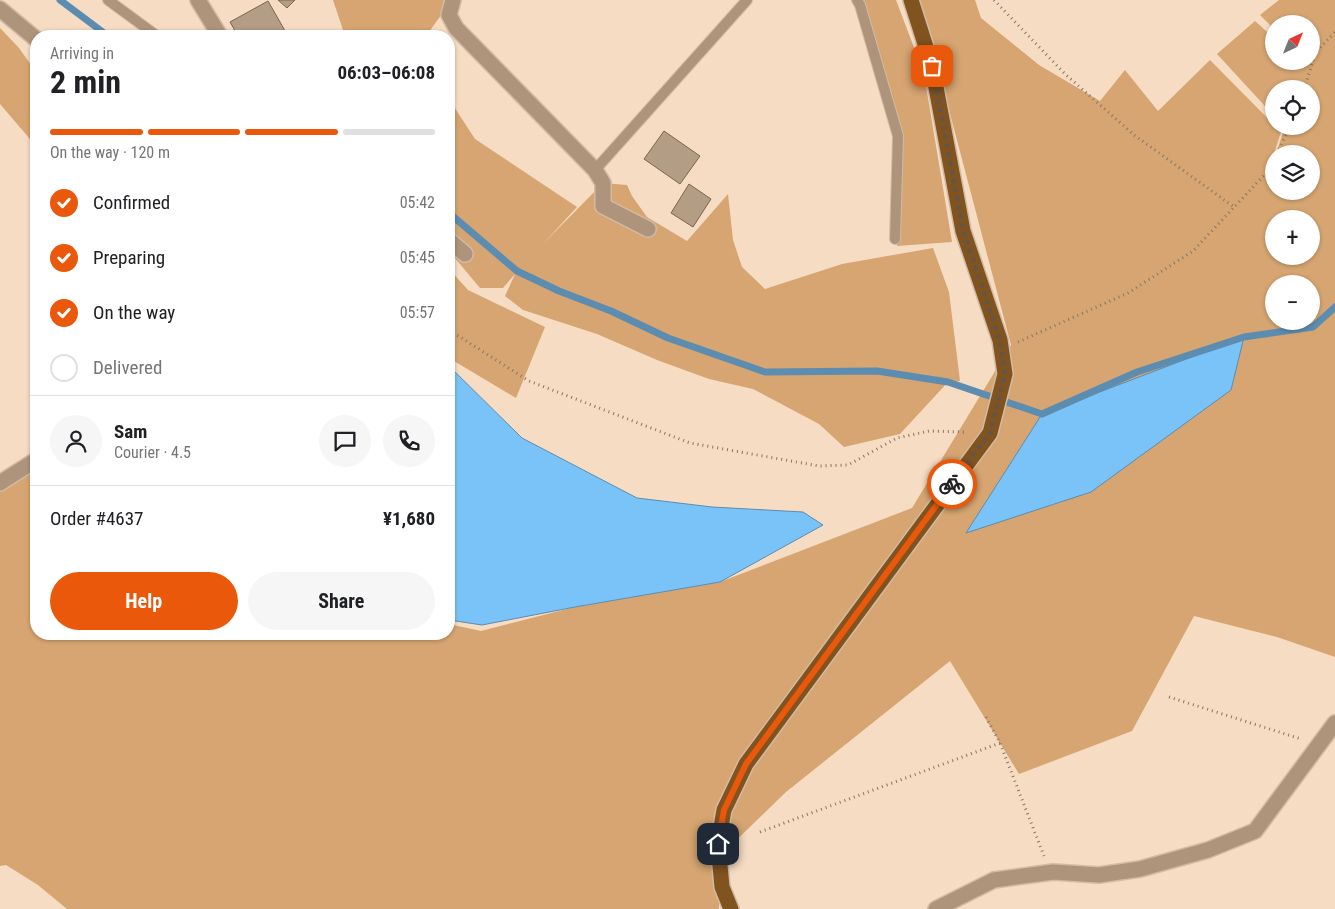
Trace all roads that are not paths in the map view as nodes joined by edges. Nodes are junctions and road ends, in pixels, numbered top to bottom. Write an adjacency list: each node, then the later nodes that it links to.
1 (108, 0): 8 (lane)
2 (198, 0): 9 (street)
3 (454, 0): 11 (street)
4 (747, 0): 11 (lane)
5 (857, 0): 13 (lane)
6 (911, 0): 19 (main road)
7 (0, 9): 10 (street)
8 (149, 30)
9 (216, 30)
10 (30, 36)
11 (595, 170): 12 (street)
12 (648, 229)
13 (895, 239)
14 (455, 245): 15 (street)
15 (465, 254)
16 (30, 464): 17 (street)
17 (0, 483)
18 (1335, 722): 20 (street)
19 (731, 909)
20 (936, 909)

